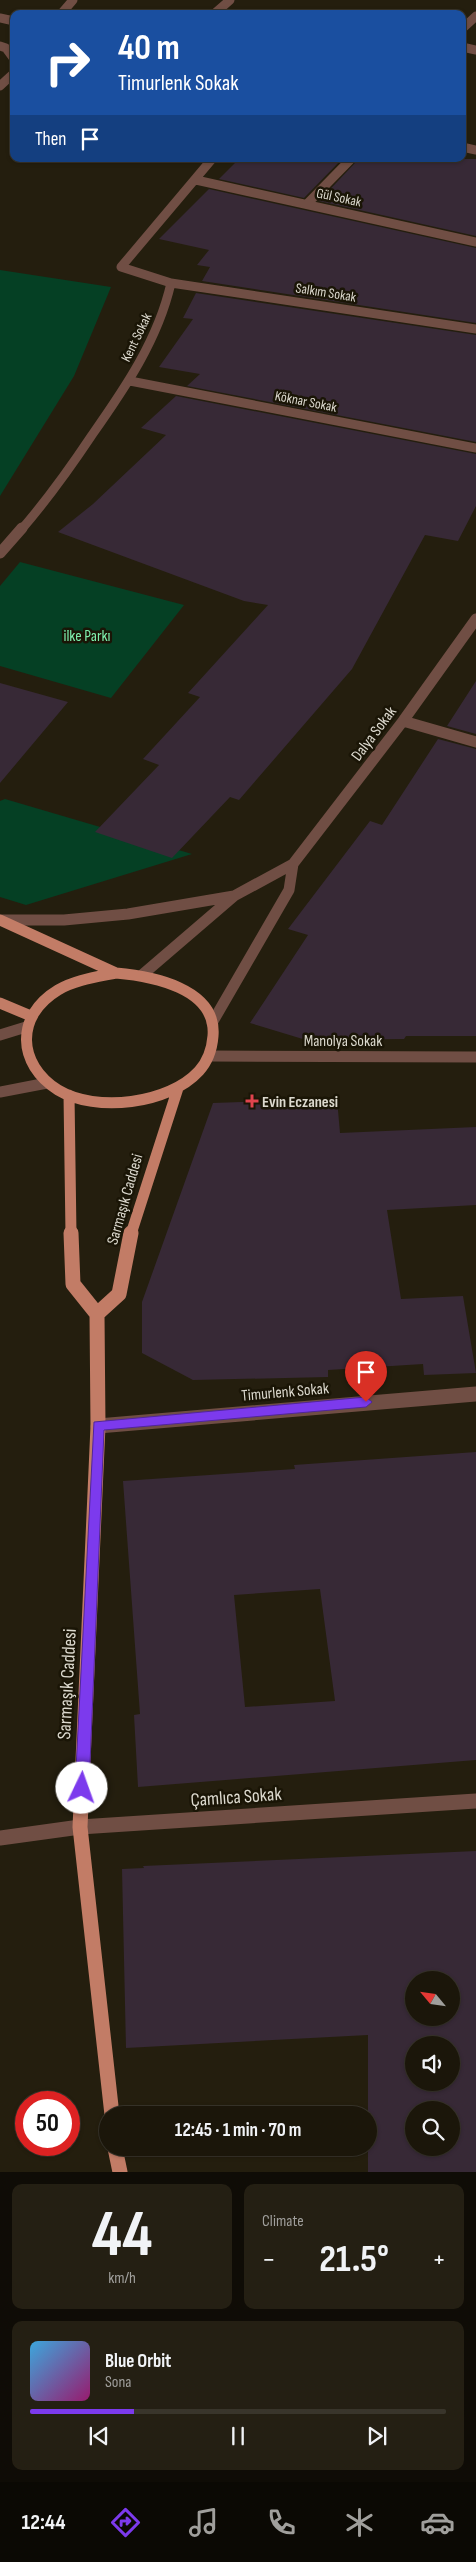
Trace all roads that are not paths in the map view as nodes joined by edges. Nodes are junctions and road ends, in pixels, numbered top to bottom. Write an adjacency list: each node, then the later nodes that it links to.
1 (73, 0): 3 (street)
2 (230, 0): 4 (street)
3 (64, 10)
4 (219, 10)
5 (476, 16): 6 (street)
6 (466, 25)
7 (0, 46): 8 (street)
8 (10, 54)
9 (10, 77): 10 (street)
10 (0, 86)
11 (210, 162): 13 (street)
12 (348, 162): 14 (street)
13 (196, 180): 14 (street, Gül Sokak); 16 (street)
14 (307, 204): 15 (street, Gül Sokak)
15 (476, 242)
16 (171, 283): 17 (street, Salkım Sokak); 18 (street, Kent Sokak)
17 (476, 329)
18 (130, 381): 19 (street, Köknar Sokak); 20 (street, Kent Sokak)
19 (476, 448)
20 (0, 553)
21 (476, 619): 22 (street, Dalya Sokak)
22 (403, 721): 23 (street); 24 (street, Dalya Sokak)
23 (476, 742)
24 (293, 864): 25 (street, Dalya Sokak); 31 (street, Dalya Sokak)
25 (234, 896): 26 (street); 28 (street, Dalya Sokak)
26 (0, 920): 27 (main road)
27 (116, 973): 28 (main road); 30 (main road)
28 (142, 975): 31 (main road)
29 (0, 1003): 30 (main road)
30 (28, 1022): 32 (street); 35 (main road)
31 (212, 1023): 33 (main road)
32 (0, 1035)
33 (210, 1056): 34 (street, Manolya Sokak); 36 (main road)
34 (476, 1057)
35 (47, 1083): 37 (street); 38 (main road)
36 (178, 1088): 38 (main road); 39 (main road, Sarmaşık Caddesi)
37 (0, 1092)
38 (69, 1095): 39 (main road)
39 (97, 1314): 41 (main road, Sarmaşık Caddesi)
40 (476, 1394): 41 (street, Timurlenk Sokak)
41 (98, 1426): 43 (main road, Sarmaşık Caddesi)
42 (476, 1801): 43 (street, Çamlıca Sokak)
43 (80, 1827): 44 (street, Çamlıca Sokak); 45 (main road, Sarmaşık Caddesi)
44 (0, 1838)
45 (111, 2106)
46 (117, 2156): 47 (main road)
47 (120, 2172)

